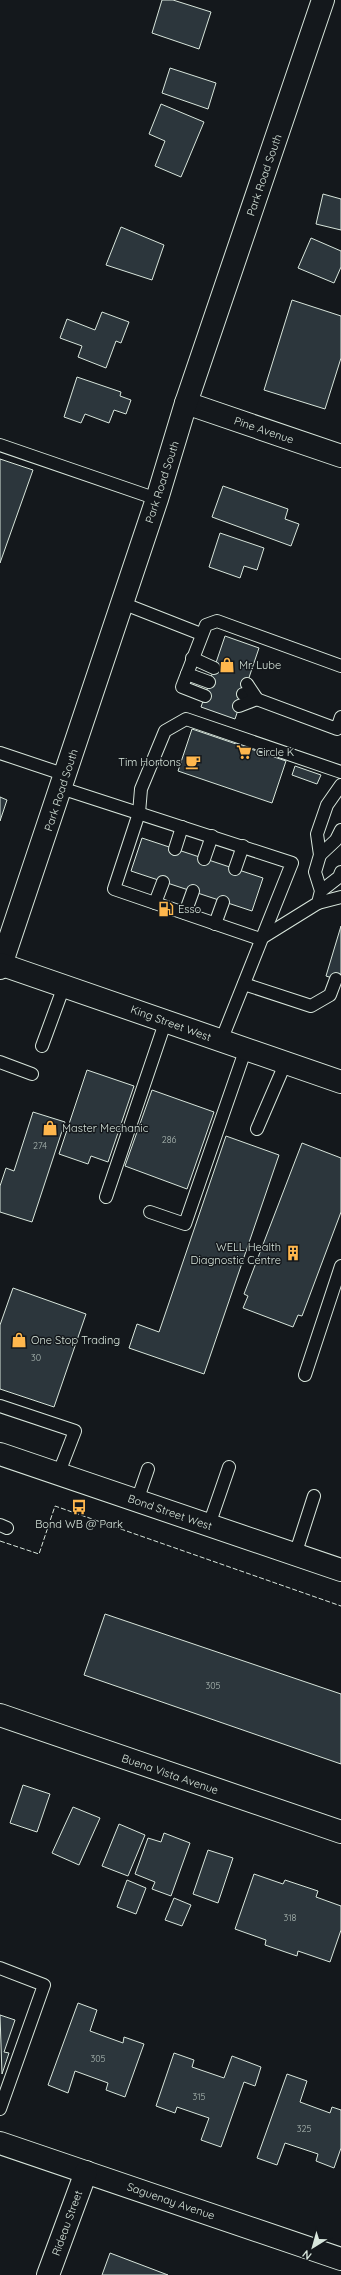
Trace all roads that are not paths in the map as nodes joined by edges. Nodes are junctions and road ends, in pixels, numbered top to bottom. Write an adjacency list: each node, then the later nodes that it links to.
1 (323, 0): 2 (main road, Park Road South)
2 (186, 403): 4 (main road, Pine Avenue); 5 (main road, Park Road South)
3 (0, 445): 5 (lane)
4 (341, 456)
5 (157, 499): 6 (main road, Park Road South)
6 (122, 603): 7 (lane); 18 (main road, Park Road South)
7 (201, 634): 8 (lane); 9 (lane)
8 (192, 658): 10 (lane); 11 (lane)
9 (341, 666)
10 (214, 668)
11 (187, 674): 12 (lane); 14 (lane)
12 (209, 682)
13 (243, 695): 15 (lane)
14 (205, 696)
15 (341, 717)
16 (0, 753): 18 (lane)
17 (341, 772): 20 (lane)
18 (63, 781): 20 (lane); 39 (main road, Park Road South)
19 (341, 785): 26 (lane)
20 (139, 813): 21 (lane); 35 (lane)
21 (182, 827): 23 (lane); 25 (lane)
22 (341, 830): 26 (lane)
23 (212, 836): 24 (lane); 27 (lane)
24 (242, 846): 28 (lane); 38 (lane)
25 (175, 849)
26 (320, 855): 32 (lane)
27 (204, 859)
28 (235, 869)
29 (341, 872): 32 (lane)
30 (163, 882): 35 (lane)
31 (193, 891): 36 (lane)
32 (319, 897): 33 (lane); 38 (lane)
33 (341, 897)
34 (223, 902): 37 (lane)
35 (155, 903): 36 (lane)
36 (185, 913): 37 (lane)
37 (215, 924): 38 (lane)
38 (260, 939): 41 (lane)
39 (0, 966): 42 (main road, King Street West)
40 (336, 980): 41 (lane)
41 (244, 984): 44 (lane)
42 (64, 986): 43 (main road, King Street West); 45 (lane)
43 (166, 1020): 44 (main road, King Street West); 52 (lane)
44 (220, 1041): 46 (main road, King Street West)
45 (42, 1046)
46 (246, 1051): 48 (main road, King Street West); 53 (lane)
47 (0, 1062): 49 (lane)
48 (285, 1064): 50 (main road, King Street West); 51 (lane)
49 (32, 1074)
50 (341, 1082)
51 (257, 1129)
52 (106, 1197)
53 (150, 1212)
54 (341, 1266): 55 (lane)
55 (305, 1375)
56 (0, 1406): 60 (lane)
57 (0, 1454): 60 (main road, Bond Street West)
58 (229, 1467): 63 (lane)
59 (148, 1469): 62 (lane)
60 (58, 1475): 62 (main road, Bond Street West)
61 (314, 1496): 64 (lane)
62 (137, 1501): 63 (main road, Bond Street West)
63 (209, 1525): 64 (main road, Bond Street West)
64 (295, 1555): 65 (main road, Bond Street West)
65 (341, 1570)
66 (0, 1715): 67 (main road, Buena Vista Avenue)
67 (341, 1832)
68 (0, 1968): 69 (lane)
69 (0, 2109)
70 (0, 2143): 71 (main road, Saguenay Avenue)
71 (86, 2172): 72 (main road, Saguenay Avenue); 73 (main road, Rideau Street)
72 (341, 2259)
73 (48, 2275)

